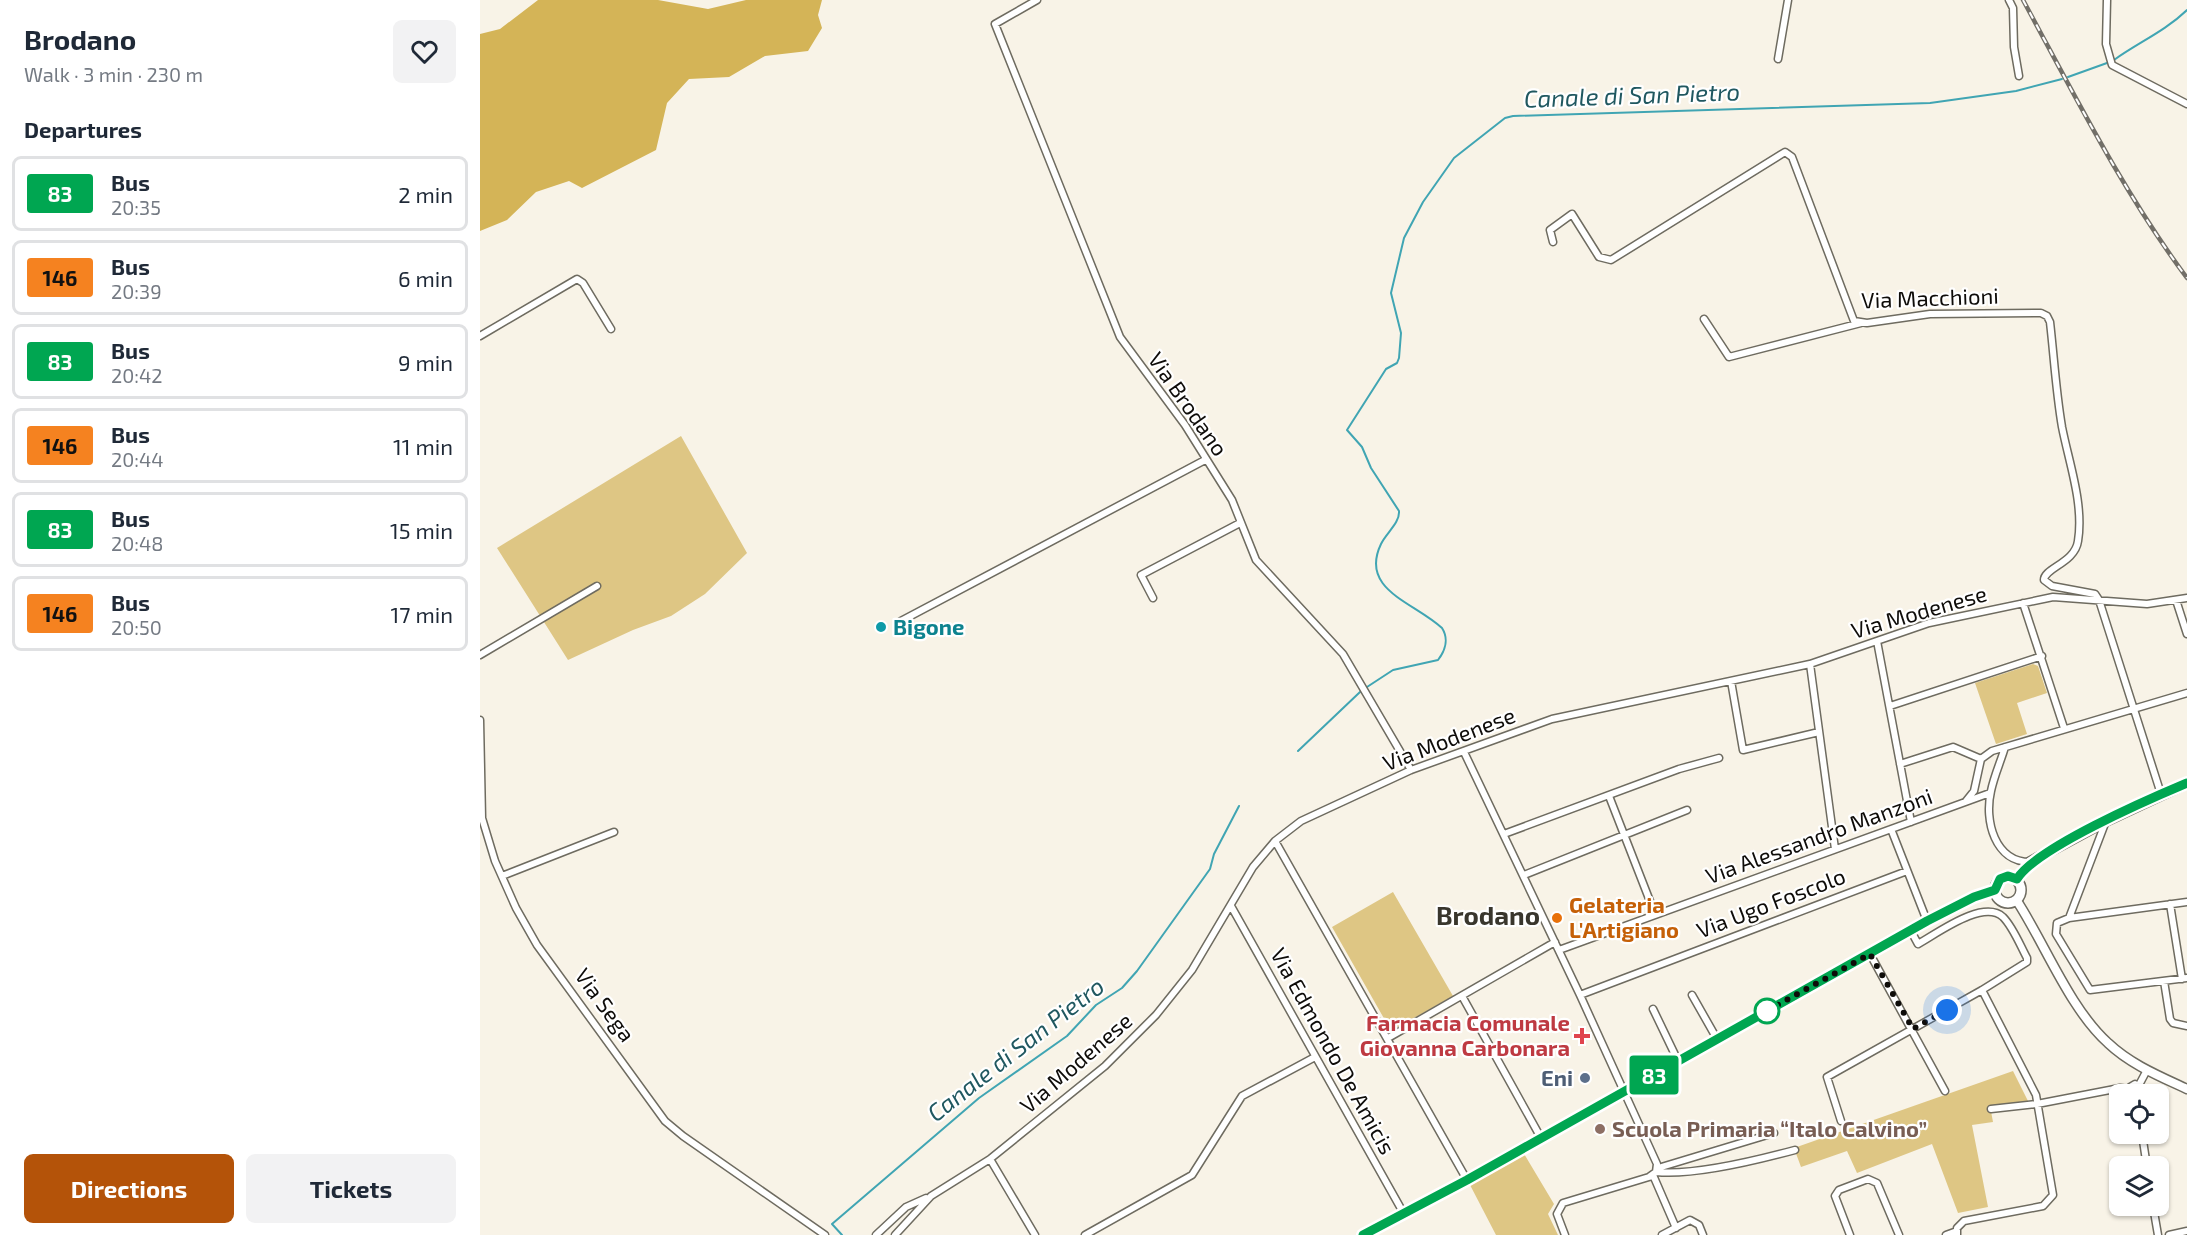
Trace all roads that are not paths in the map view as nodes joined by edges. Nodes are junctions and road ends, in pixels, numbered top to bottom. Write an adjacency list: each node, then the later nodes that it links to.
1 (1037, 0): 13 (street, Via Brodano)
2 (1788, 0): 5 (street)
3 (2009, 0): 6 (street)
4 (2107, 0): 7 (street)
5 (1778, 59)
6 (2019, 76)
7 (2187, 104)
8 (1553, 242): 10 (street, Via Macchioni)
9 (1704, 319): 10 (street)
10 (1862, 323): 18 (street, Via Macchioni)
11 (611, 329): 12 (street)
12 (480, 336)
13 (1205, 460): 14 (street, Via Brodano); 21 (street)
14 (1240, 523): 16 (street); 39 (street, Via Brodano)
15 (597, 586): 24 (street)
16 (1153, 598)
17 (2187, 598): 19 (street, Via Modenese)
18 (2099, 600): 19 (street, Via Modenese); 20 (street, Via Modenese); 30 (street)
19 (2176, 600): 22 (street)
20 (2023, 603): 23 (street, Via Modenese); 25 (street)
21 (901, 621)
22 (2187, 634)
23 (1877, 641): 26 (street, Via Modenese); 29 (street)
24 (480, 655)
25 (2042, 656): 29 (street); 32 (street)
26 (1810, 664): 27 (street, Via Modenese); 33 (street)
27 (1731, 681): 33 (street); 35 (street, Via Modenese)
28 (2187, 693): 30 (street)
29 (1890, 706): 38 (street)
30 (2133, 710): 32 (street); 42 (street)
31 (480, 720): 57 (street, Via Sega)
32 (2064, 728): 34 (street)
33 (1819, 732): 53 (street)
34 (2005, 747): 37 (street); 41 (street)
35 (1464, 752): 39 (street, Via Modenese); 50 (street)
36 (1719, 758): 43 (street)
37 (1981, 759): 38 (street); 44 (street)
38 (1900, 764): 47 (street)
39 (1411, 770): 52 (street, Via Modenese)
40 (2187, 783): 42 (main road)
41 (1990, 794): 44 (street, Via Alessandro Manzoni); 54 (street)
42 (2161, 794): 46 (main road)
43 (1609, 796): 50 (street); 51 (street)
44 (1966, 802): 47 (street, Via Alessandro Manzoni)
45 (1687, 810): 51 (street)
46 (2106, 821): 54 (main road); 65 (street)
47 (1911, 822): 48 (street, Via Alessandro Manzoni)
48 (1891, 829): 53 (street, Via Alessandro Manzoni); 55 (street)
49 (614, 832): 57 (street)
50 (1504, 834): 56 (street)
51 (1625, 836): 56 (street); 64 (street)
52 (1275, 841): 63 (street, Via Modenese); 80 (street)
53 (1835, 849): 64 (street, Via Alessandro Manzoni)
54 (2030, 862): 58 (main road)
55 (1907, 871): 66 (street); 74 (street, Via Ugo Foscolo)
56 (1524, 875): 68 (street)
57 (502, 876): 105 (street, Via Sega)
58 (2017, 879): 59 (main road); 60 (main road)
59 (1995, 890): 60 (main road); 66 (main road)
60 (2017, 901): 84 (main road)
61 (2187, 902): 62 (street)
62 (2170, 904): 65 (street); 71 (street)
63 (1232, 906): 82 (street, Via Edmondo De Amicis); 96 (street, Via Modenese)
64 (1655, 914): 69 (street, Via Alessandro Manzoni)
65 (2069, 918): 72 (street)
66 (1927, 921): 67 (main road)
67 (1911, 931): 70 (main road); 73 (street)
68 (1555, 942): 69 (street); 76 (street)
69 (1559, 950): 74 (street)
70 (1870, 954): 79 (street); 81 (main road)
71 (2184, 978): 72 (street)
72 (2164, 981): 78 (street)
73 (1982, 990): 79 (street); 90 (street)
74 (1580, 995): 88 (street)
75 (1692, 995): 81 (street)
76 (1462, 996): 80 (street); 94 (street)
77 (1653, 1009): 83 (street)
78 (2187, 1026)
79 (1913, 1029): 89 (street); 92 (street)
80 (1388, 1038): 98 (street)
81 (1717, 1039): 83 (main road)
82 (1315, 1057): 100 (street, Via Edmondo De Amicis); 109 (street)
83 (1678, 1061): 88 (main road)
84 (2147, 1070): 85 (street); 86 (main road)
85 (2140, 1084)
86 (2186, 1086)
87 (2109, 1090): 90 (street)
88 (1624, 1091): 94 (main road); 97 (street)
89 (1946, 1092)
90 (2037, 1104): 91 (street); 104 (street)
91 (1991, 1109)
92 (1841, 1121)
93 (1774, 1133): 97 (street)
94 (1541, 1138): 98 (main road)
95 (1795, 1150): 97 (street)
96 (990, 1158): 99 (street, Via Modenese); 108 (street)
97 (1656, 1172): 102 (street); 111 (street)
98 (1467, 1180): 100 (main road)
99 (931, 1196): 106 (street); 107 (street, Via Modenese)
100 (1404, 1214): 110 (main road)
101 (2155, 1216): 117 (street)
102 (1676, 1228): 112 (street); 113 (street)
103 (2187, 1231): 118 (street)
104 (1957, 1233): 116 (street)
105 (825, 1235)
106 (876, 1235)
107 (895, 1235)
108 (1035, 1235)
109 (1085, 1235)
110 (1363, 1235)
111 (1565, 1235)
112 (1662, 1235)
113 (1703, 1235)
114 (1850, 1235): 115 (street)
115 (1899, 1235)
116 (1946, 1235)
117 (2158, 1235)
118 (2169, 1235)

